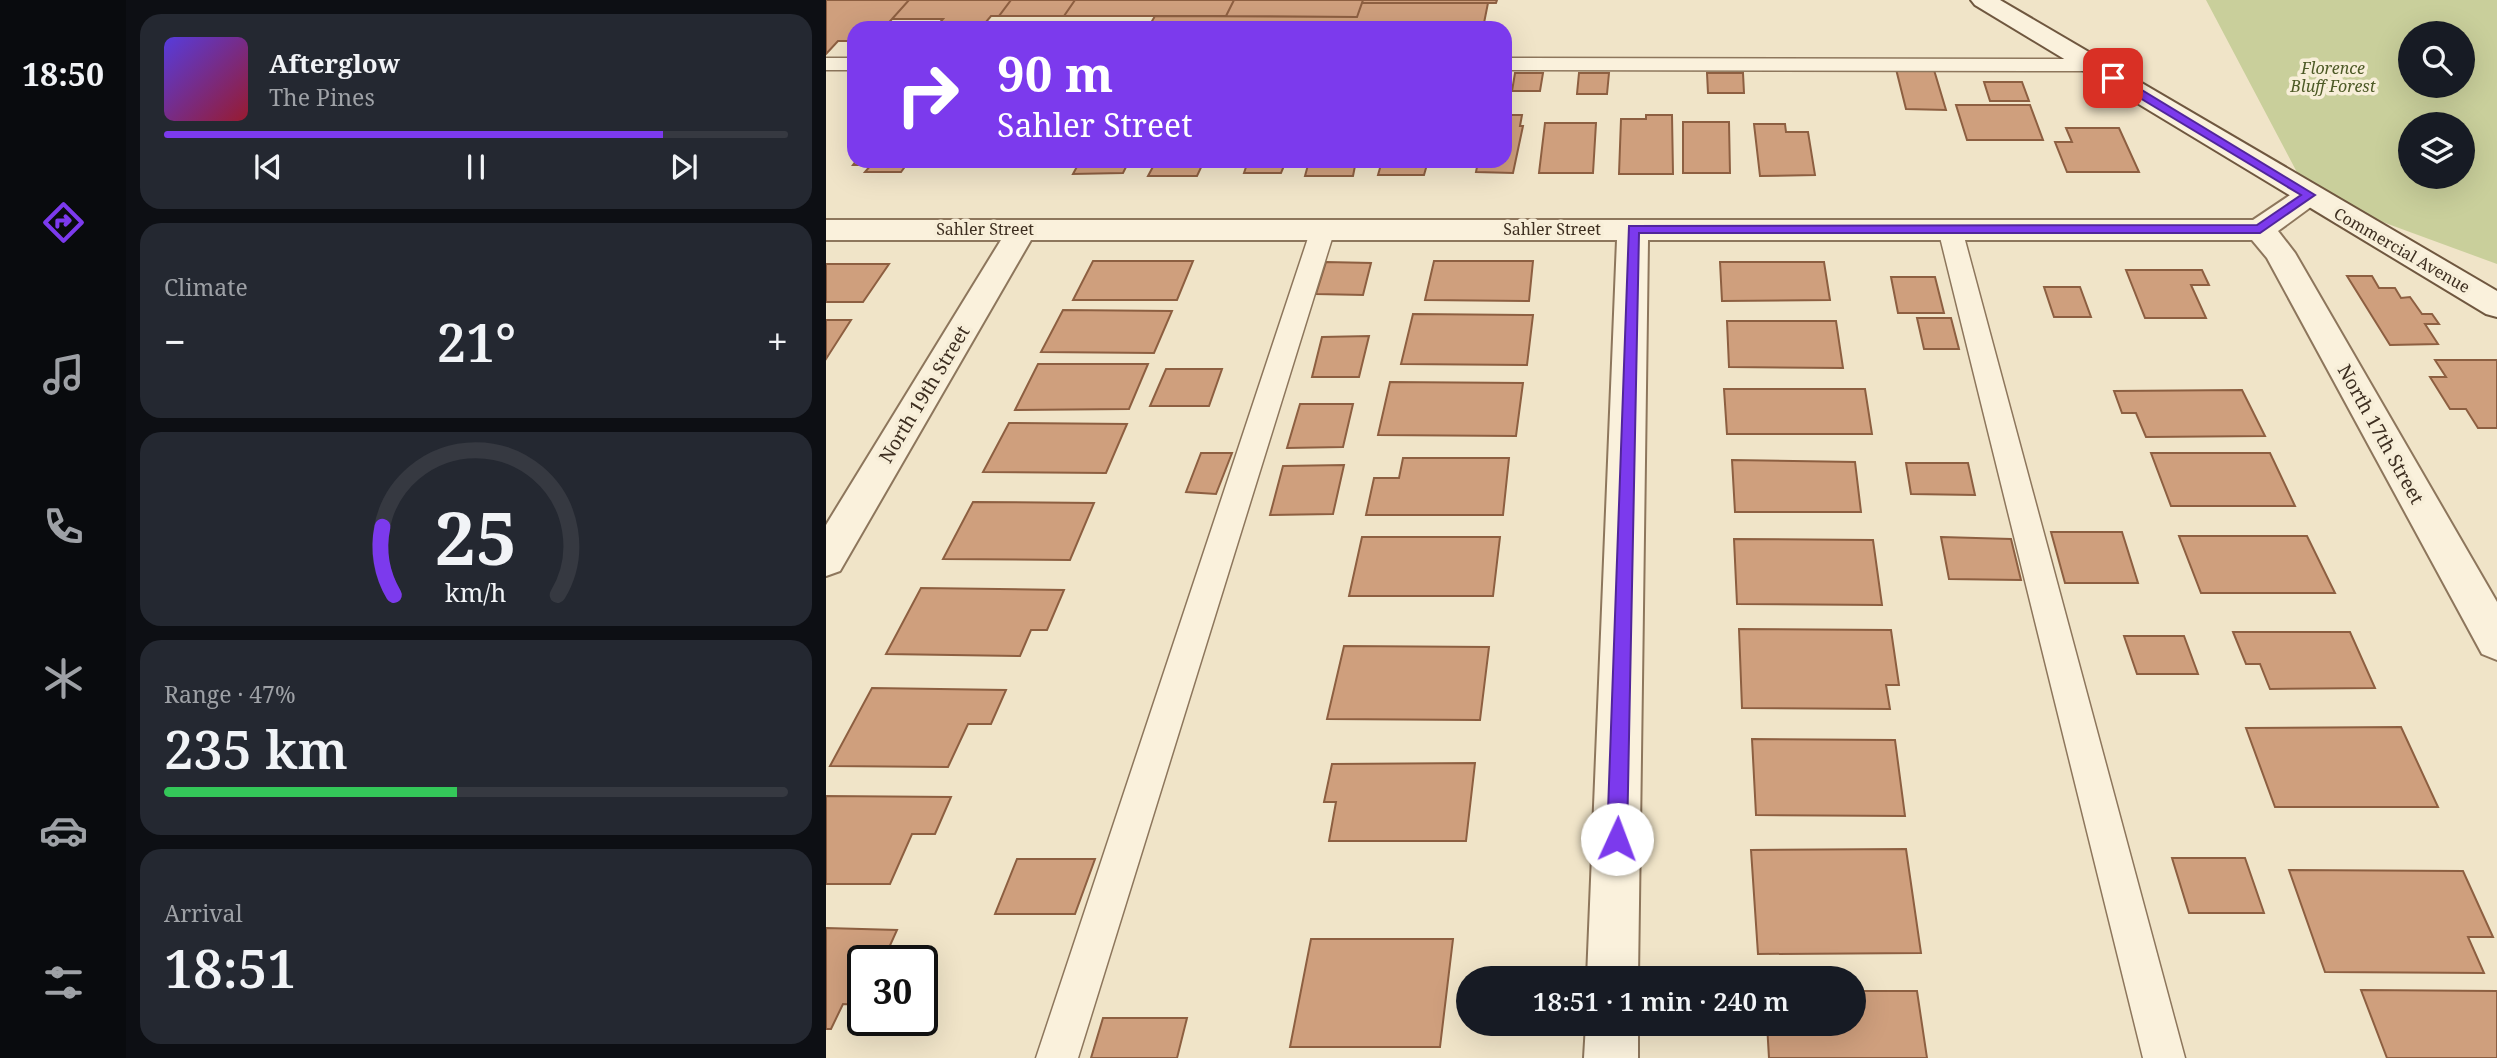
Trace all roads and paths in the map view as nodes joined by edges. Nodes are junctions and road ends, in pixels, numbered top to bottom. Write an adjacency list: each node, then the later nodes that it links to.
1 (1983, 0): 5 (street, Commercial Avenue)
2 (826, 64): 3 (lane)
3 (847, 64)
4 (1512, 64): 5 (lane)
5 (2092, 65): 6 (street, Commercial Avenue)
6 (2309, 195): 12 (street); 13 (street, Commercial Avenue)
7 (826, 229): 8 (street, Sahler Street)
8 (1022, 229): 9 (street, Sahler Street); 14 (street, North 19th Street)
9 (1323, 229): 10 (street, Sahler Street); 18 (lane)
10 (1633, 229): 11 (street, Sahler Street); 16 (street)
11 (1950, 229): 12 (street, Sahler Street); 20 (lane)
12 (2260, 229): 15 (street, North 17th Street)
13 (2497, 306)
14 (826, 559)
15 (2497, 641)
16 (1613, 966)
17 (1612, 1036): 19 (street)
18 (1057, 1058)
19 (1611, 1058)
20 (2164, 1058)

